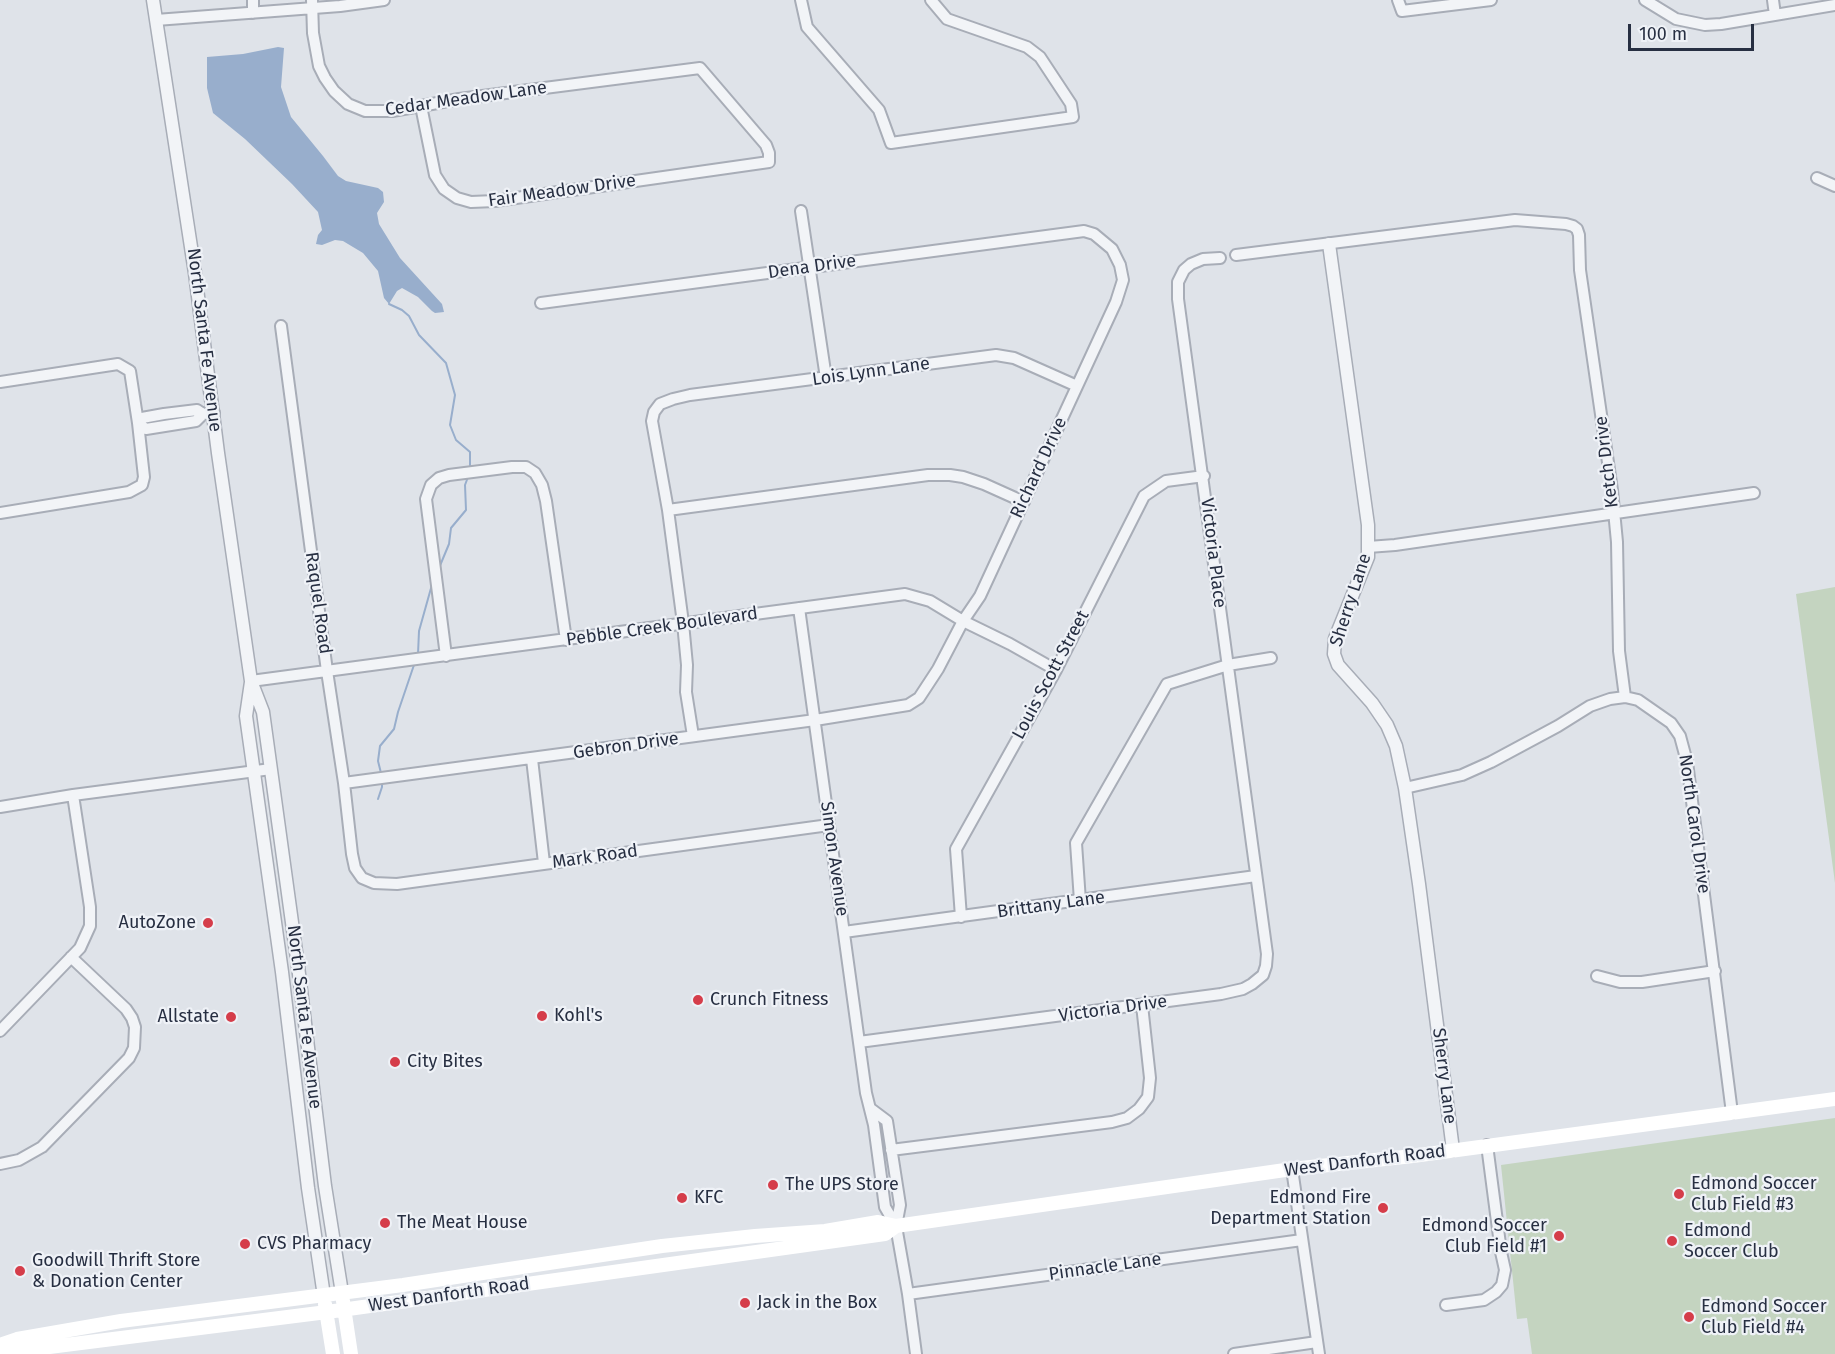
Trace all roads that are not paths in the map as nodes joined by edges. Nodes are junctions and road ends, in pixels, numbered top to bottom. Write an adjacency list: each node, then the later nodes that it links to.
1 (153, 0): 14 (street, North Santa Fe Avenue)
2 (253, 0): 12 (street)
3 (384, 0): 10 (street)
4 (801, 0): 5 (street)
5 (931, 0)
6 (1398, 0): 7 (street)
7 (1491, 0)
8 (1645, 0): 13 (street)
9 (1773, 0): 13 (street)
10 (312, 3): 12 (street); 15 (street, Cedar Meadow Lane)
11 (1835, 5): 13 (street)
12 (253, 13): 14 (street)
13 (1775, 15)
14 (156, 20): 30 (street, North Santa Fe Avenue)
15 (422, 106): 16 (street, Cedar Meadow Lane); 16 (street, Fair Meadow Drive)
16 (769, 162)
17 (1817, 178): 18 (street)
18 (1835, 186)
19 (801, 211): 24 (street)
20 (1084, 231): 24 (street, Dena Drive); 29 (street, Richard Drive)
21 (1329, 244): 22 (street); 38 (street, Ketch Drive); 40 (street, Sherry Lane)
22 (1236, 255)
23 (1220, 258): 34 (street, Victoria Place)
24 (808, 267): 25 (street, Dena Drive); 27 (street)
25 (541, 303)
26 (281, 326): 49 (street, Raquel Road)
27 (826, 378): 29 (street, Lois Lynn Lane); 37 (street, Lois Lynn Lane)
28 (0, 382): 32 (street)
29 (1077, 386): 36 (street, Richard Drive)
30 (208, 413): 31 (street); 33 (street); 50 (street, North Santa Fe Avenue)
31 (164, 414): 32 (street); 33 (street)
32 (138, 423): 33 (street); 39 (street)
33 (166, 426)
34 (1203, 476): 47 (street, Victoria Place); 48 (street, Louis Scott Street)
35 (1754, 493): 38 (street)
36 (1024, 502): 37 (street); 42 (street, Richard Drive)
37 (668, 510): 43 (street)
38 (1613, 512): 40 (street); 51 (street, Ketch Drive)
39 (0, 513)
40 (1368, 547): 59 (street, Sherry Lane)
41 (799, 608): 42 (street, Pebble Creek Boulevard); 43 (street, Pebble Creek Boulevard); 53 (street, Simon Avenue)
42 (963, 621): 48 (street, Pebble Creek Boulevard); 52 (street, Richard Drive)
43 (683, 623): 44 (street, Pebble Creek Boulevard); 54 (street)
44 (566, 640): 45 (street, Pebble Creek Boulevard); 45 (street)
45 (446, 656): 49 (street, Pebble Creek Boulevard)
46 (1271, 658): 47 (street)
47 (1228, 665): 64 (street, Victoria Place); 66 (street)
48 (1056, 670): 67 (street, Louis Scott Street)
49 (327, 671): 50 (street, Pebble Creek Boulevard); 58 (street, Raquel Road)
50 (251, 681): 56 (street, North Santa Fe Avenue); 57 (street, North Santa Fe Avenue)
51 (1626, 697): 59 (street); 72 (street, North Carol Drive)
52 (908, 705): 53 (street, Gebron Drive)
53 (815, 720): 54 (street, Gebron Drive); 62 (street, Simon Avenue)
54 (693, 736): 55 (street, Gebron Drive)
55 (532, 759): 58 (street, Gebron Drive); 63 (street)
56 (271, 769): 57 (street); 71 (street, North Santa Fe Avenue)
57 (253, 772): 60 (street); 68 (street, North Santa Fe Avenue)
58 (344, 783): 65 (street, Raquel Road)
59 (1405, 788): 84 (street, Sherry Lane)
60 (74, 795): 61 (street); 70 (street)
61 (0, 807)
62 (829, 825): 63 (street, Mark Road); 69 (street, Simon Avenue)
63 (544, 863): 65 (street, Mark Road)
64 (1257, 876): 66 (street, Brittany Lane); 75 (street, Victoria Drive)
65 (362, 878)
66 (1080, 901): 67 (street, Brittany Lane)
67 (961, 917): 69 (street, Brittany Lane)
68 (274, 918): 71 (street); 74 (street, North Santa Fe Avenue)
69 (844, 932): 78 (street, Simon Avenue)
70 (71, 957): 76 (street); 85 (street)
71 (297, 957): 77 (street, North Santa Fe Avenue)
72 (1714, 971): 73 (street); 81 (street, North Carol Drive)
73 (1597, 976)
74 (284, 990): 77 (street); 93 (street, North Santa Fe Avenue)
75 (1142, 1005): 78 (street, Victoria Drive); 83 (street)
76 (0, 1031)
77 (305, 1035): 91 (street, North Santa Fe Avenue)
78 (859, 1042): 80 (street, Simon Avenue)
79 (1835, 1099): 81 (main road, West Danforth Road)
80 (871, 1109): 83 (street, Simon Avenue); 87 (street, Simon Avenue)
81 (1732, 1113): 82 (main road, West Danforth Road)
82 (1487, 1145): 84 (main road, West Danforth Road); 94 (street)
83 (891, 1150): 87 (street, Simon Avenue)
84 (1453, 1150): 86 (main road, West Danforth Road)
85 (0, 1164)
86 (1293, 1169): 87 (main road, West Danforth Road); 88 (street)
87 (896, 1226): 89 (main road, West Danforth Road); 90 (main road, West Danforth Road); 92 (street)
88 (1302, 1240): 92 (street, Pinnacle Lane); 97 (street)
89 (557, 1262): 90 (main road); 91 (main road, West Danforth Road)
90 (504, 1287): 95 (main road, West Danforth Road)
91 (342, 1293): 93 (main road, West Danforth Road); 95 (main road, North Santa Fe Avenue)
92 (908, 1294): 103 (street)
93 (324, 1296): 96 (main road, North Santa Fe Avenue); 98 (main road, West Danforth Road)
94 (1446, 1305)
95 (345, 1310): 96 (main road, West Danforth Road); 102 (main road, North Santa Fe Avenue)
96 (327, 1312): 98 (main road, West Danforth Road); 101 (main road, North Santa Fe Avenue)
97 (1317, 1342): 104 (street); 105 (street)
98 (56, 1344): 99 (main road, West Danforth Road); 100 (main road, West Danforth Road)
99 (0, 1345)
100 (0, 1351)
101 (333, 1354)
102 (351, 1354)
103 (916, 1354)
104 (1234, 1354)
105 (1319, 1354)

